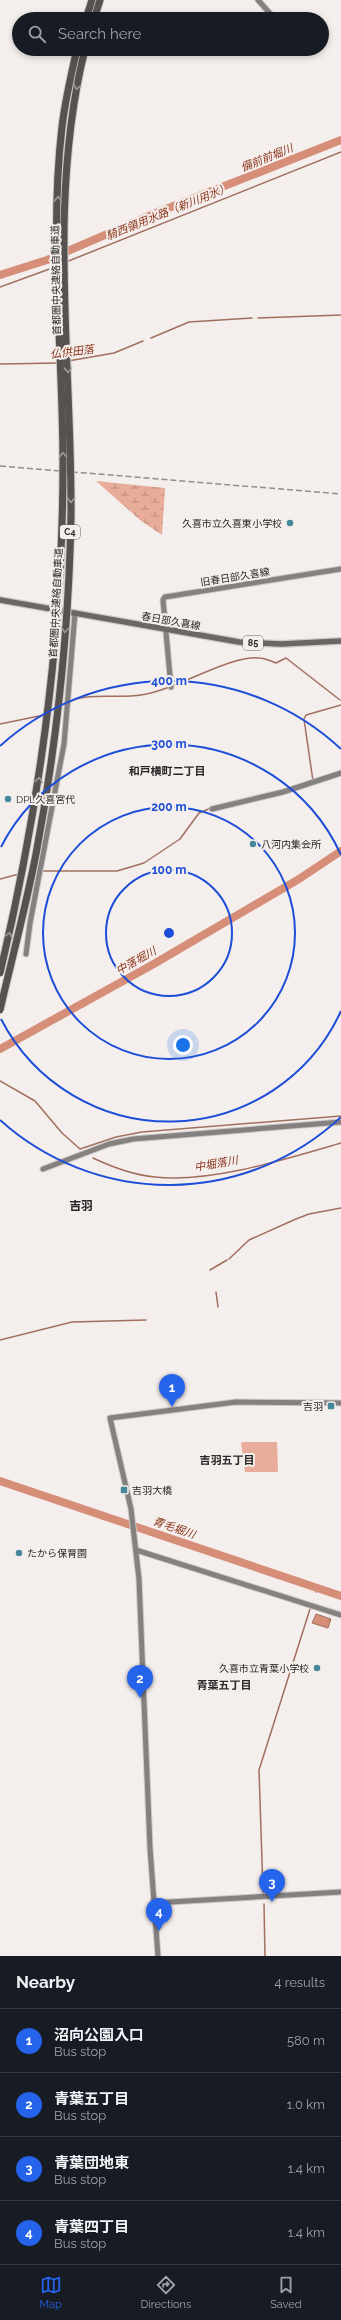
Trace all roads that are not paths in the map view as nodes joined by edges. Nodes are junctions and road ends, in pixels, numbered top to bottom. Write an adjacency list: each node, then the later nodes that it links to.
1 (92, 0): 4 (highway)
2 (100, 0): 5 (highway)
3 (258, 0): 6 (street)
4 (88, 12)
5 (96, 12)
6 (269, 12)
7 (76, 56): 18 (highway, 首都圏中央連絡自動車道 / C4, one-way to 7, bridge)
8 (83, 56): 19 (highway, 首都圏中央連絡自動車道 / C4, one-way to 19, bridge)
9 (341, 569): 12 (street, 旧春日部久喜線)
10 (0, 600): 11 (main road, 春日部久喜線 / 85)
11 (75, 613): 12 (main road, 春日部久喜線 / 85); 17 (street)
12 (166, 629): 13 (main road, 春日部久喜線 / 85); 14 (street)
13 (341, 641)
14 (171, 687)
15 (341, 773): 16 (street)
16 (212, 810)
17 (26, 954)
18 (0, 973)
19 (0, 1010)
20 (341, 1122): 21 (street)
21 (43, 1169)
22 (341, 1403): 23 (street)
23 (136, 1550): 24 (street); 26 (street)
24 (341, 1615)
25 (341, 1892): 26 (street)
26 (154, 1903): 27 (street)
27 (158, 1956)

